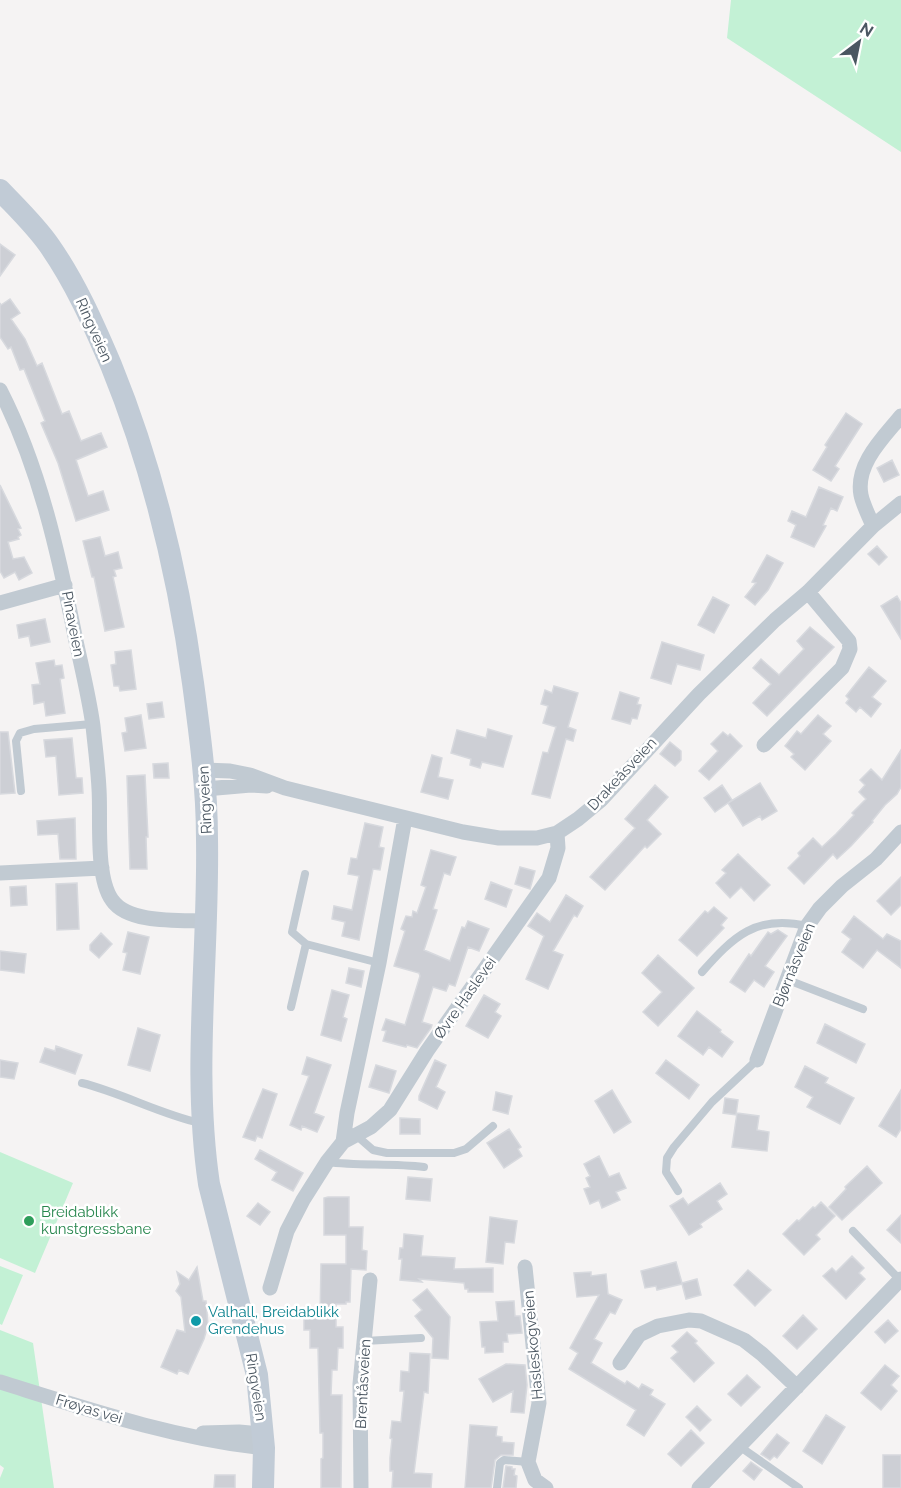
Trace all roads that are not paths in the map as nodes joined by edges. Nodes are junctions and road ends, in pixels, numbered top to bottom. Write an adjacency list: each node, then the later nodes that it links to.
1 (0, 190): 11 (main road, Ringveien)
2 (0, 390): 6 (street, Pinaveien)
3 (901, 416): 5 (street)
4 (901, 503): 5 (street, Drakeåsveien)
5 (873, 526): 7 (street, Drakeåsveien)
6 (65, 585): 8 (street); 9 (street, Pinaveien)
7 (808, 592): 10 (street); 15 (street, Drakeåsveien)
8 (0, 603)
9 (92, 724): 12 (lane); 16 (street, Pinaveien)
10 (764, 745)
11 (204, 780): 13 (street, Drakeåsveien); 19 (main road, Ringveien)
12 (21, 791)
13 (405, 818): 15 (street, Drakeåsveien); 22 (street)
14 (901, 832): 20 (street, Bjørnåsveien)
15 (557, 833): 31 (street, Øvre Haslevei)
16 (102, 868): 17 (street); 19 (street, Pinaveien)
17 (0, 873)
18 (305, 874): 21 (lane)
19 (206, 921): 29 (main road, Ringveien)
20 (807, 926): 23 (lane); 24 (street, Bjørnåsveien)
21 (306, 945): 22 (lane); 25 (lane)
22 (379, 963): 31 (street)
23 (702, 972)
24 (788, 980): 26 (lane); 27 (street, Bjørnåsveien)
25 (291, 1007)
26 (863, 1009)
27 (757, 1060): 34 (lane)
28 (81, 1083): 29 (lane)
29 (202, 1124): 45 (main road, Ringveien)
30 (493, 1126): 31 (lane)
31 (350, 1139): 32 (street, Øvre Haslevei)
32 (327, 1162): 33 (lane); 39 (street, Øvre Haslevei)
33 (424, 1167)
34 (678, 1191)
35 (853, 1231): 37 (lane)
36 (525, 1267): 47 (street, Hasleskogveien)
37 (900, 1279): 44 (street)
38 (370, 1280): 41 (street, Brentåsveien)
39 (270, 1288)
40 (421, 1338): 41 (lane)
41 (364, 1341): 49 (street, Brentåsveien)
42 (620, 1363): 44 (street)
43 (0, 1382): 45 (street, Frøyas vei)
44 (797, 1387): 46 (street)
45 (264, 1441): 48 (main road, Ringveien)
46 (740, 1446): 52 (street); 53 (lane)
47 (528, 1462): 50 (lane); 51 (street)
48 (263, 1488)
49 (361, 1488)
50 (497, 1488)
51 (546, 1488)
52 (699, 1488)
53 (799, 1488)

